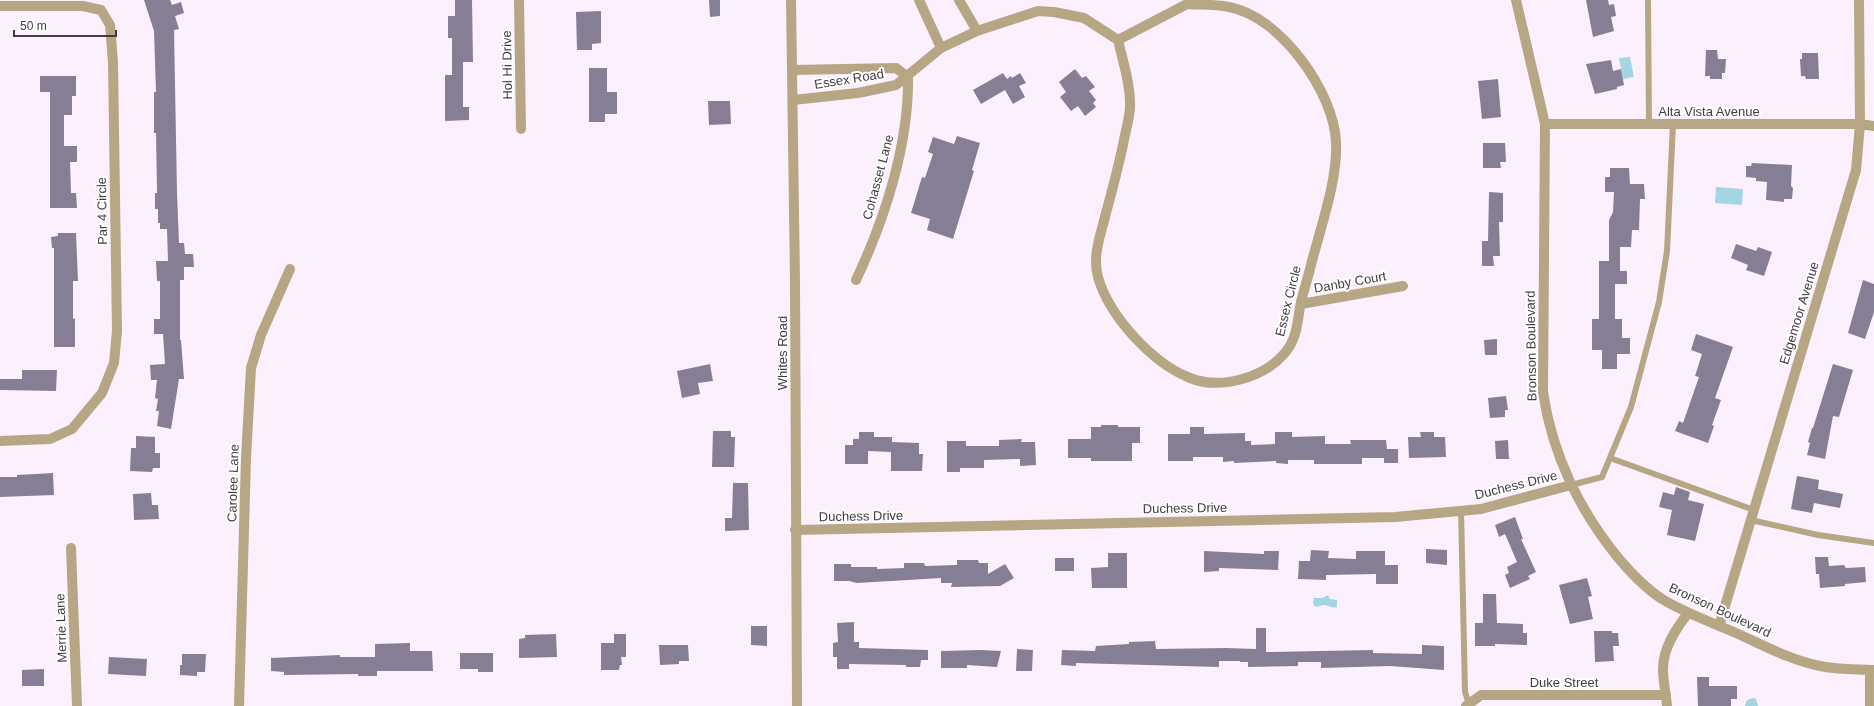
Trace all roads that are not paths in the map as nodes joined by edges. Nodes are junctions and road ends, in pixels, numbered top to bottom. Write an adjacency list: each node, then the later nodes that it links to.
1 (519, 0): 22 (street, Hol Hi Drive)
2 (791, 0): 14 (street, Whites Road)
3 (919, 0): 13 (street)
4 (959, 0): 11 (street)
5 (1516, 0): 17 (street, Bronson Boulevard)
6 (1648, 0): 18 (lane)
7 (1858, 0): 20 (street, Edgemoor Avenue)
8 (1186, 2): 9 (street, Essex Circle); 12 (street, Essex Circle)
9 (1230, 3): 26 (street, Essex Circle)
10 (0, 6): 27 (street, Par 4 Circle)
11 (977, 31): 12 (street, Essex Road); 13 (street, Essex Road)
12 (1118, 40): 26 (street, Essex Circle)
13 (941, 48): 15 (street, Essex Road)
14 (792, 70): 15 (street, Essex Road); 16 (street, Whites Road)
15 (908, 77): 16 (street, Essex Road); 24 (street, Cohasset Lane)
16 (793, 100): 33 (street, Whites Road)
17 (1544, 124): 18 (street, Alta Vista Avenue); 29 (street, Bronson Boulevard)
18 (1649, 124): 19 (street, Alta Vista Avenue)
19 (1673, 124): 20 (street, Alta Vista Avenue); 28 (lane)
20 (1860, 124): 21 (street, Alta Vista Avenue); 31 (street, Edgemoor Avenue)
21 (1874, 126)
22 (521, 129)
23 (290, 269): 42 (street, Carolee Lane)
24 (856, 280)
25 (1402, 286): 26 (street, Danby Court)
26 (1301, 304)
27 (0, 441)
28 (1610, 458): 29 (lane); 31 (lane)
29 (1571, 485): 30 (street, Duchess Drive); 36 (street, Bronson Boulevard)
30 (1461, 510): 33 (street, Duchess Drive); 40 (lane)
31 (1754, 510): 32 (street, Edgemoor Avenue)
32 (1750, 520): 34 (lane); 37 (street, Edgemoor Avenue)
33 (795, 530): 43 (street, Whites Road)
34 (1874, 543)
35 (71, 548): 41 (street, Merrie Lane)
36 (1688, 613): 37 (street, Bronson Boulevard); 39 (street)
37 (1719, 626): 38 (street, Bronson Boulevard)
38 (1872, 670): 45 (street)
39 (1666, 695): 40 (street, Duke Street); 44 (street)
40 (1468, 705)
41 (77, 706)
42 (239, 706)
43 (797, 706)
44 (1667, 706)
45 (1870, 706)

